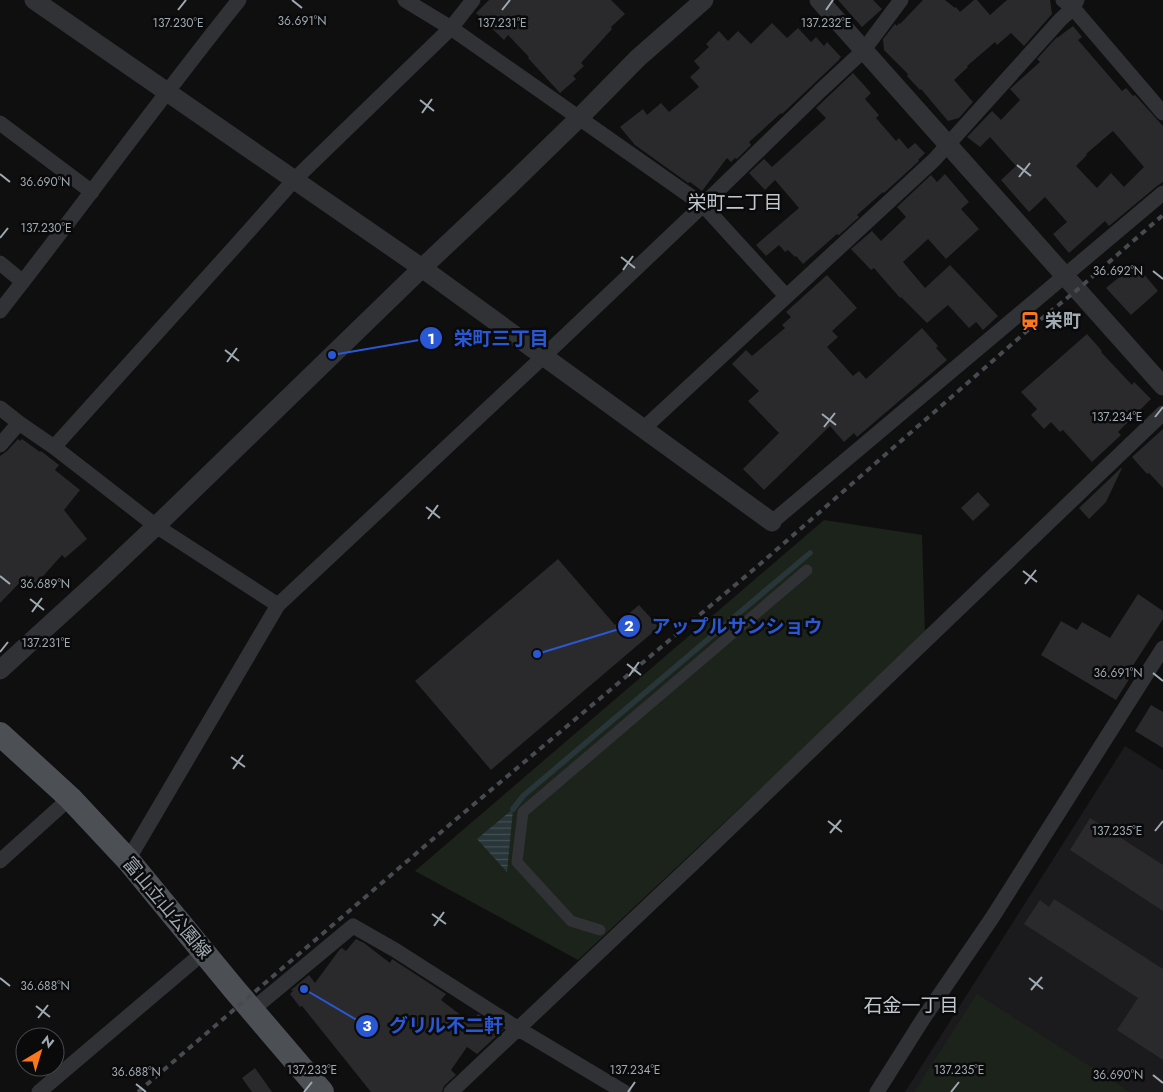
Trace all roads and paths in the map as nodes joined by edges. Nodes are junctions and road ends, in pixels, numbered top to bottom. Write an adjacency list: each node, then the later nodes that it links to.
1 (34, 0): 11 (street)
2 (239, 0): 11 (street)
3 (405, 0): 9 (street)
4 (472, 0): 9 (street)
5 (704, 0): 13 (street)
6 (819, 0): 10 (street)
7 (901, 0): 10 (street)
8 (1071, 3): 12 (street); 15 (street)
9 (451, 28): 13 (street); 16 (street)
10 (863, 51): 15 (street); 19 (street)
11 (167, 92): 16 (street); 17 (street)
12 (1163, 113)
13 (579, 118): 19 (street); 21 (street)
14 (0, 123): 17 (street)
15 (947, 144): 22 (street); 24 (street)
16 (294, 180): 21 (street); 33 (street)
17 (92, 192): 23 (street)
18 (1163, 193): 22 (street)
19 (703, 205): 24 (street); 26 (street)
20 (0, 263): 23 (street)
21 (422, 268): 26 (street); 35 (street)
22 (1065, 276): 27 (street); 34 (street)
23 (22, 282): 25 (street)
24 (786, 296): 31 (street)
25 (0, 311)
26 (544, 356): 31 (street); 37 (street)
27 (1163, 386)
28 (0, 408): 30 (street)
29 (1163, 412): 47 (street)
30 (19, 423): 32 (street); 33 (street)
31 (643, 428): 34 (street)
32 (0, 446)
33 (54, 447): 35 (street)
34 (772, 522)
35 (156, 526): 37 (street); 39 (street)
36 (806, 570): 44 (street)
37 (278, 605): 42 (street)
38 (1163, 648): 52 (street)
39 (0, 670)
40 (0, 734): 41 (main road, 富山立山公園線)
41 (70, 798): 42 (main road, 富山立山公園線); 43 (street)
42 (128, 860): 45 (main road, 富山立山公園線)
43 (0, 861)
44 (600, 930)
45 (204, 952): 46 (main road, 富山立山公園線); 48 (street)
46 (252, 1010): 47 (street); 49 (main road, 富山立山公園線)
47 (517, 1028): 50 (street); 51 (street)
48 (40, 1092)
49 (322, 1092)
50 (450, 1092)
51 (624, 1092)
52 (877, 1092)

